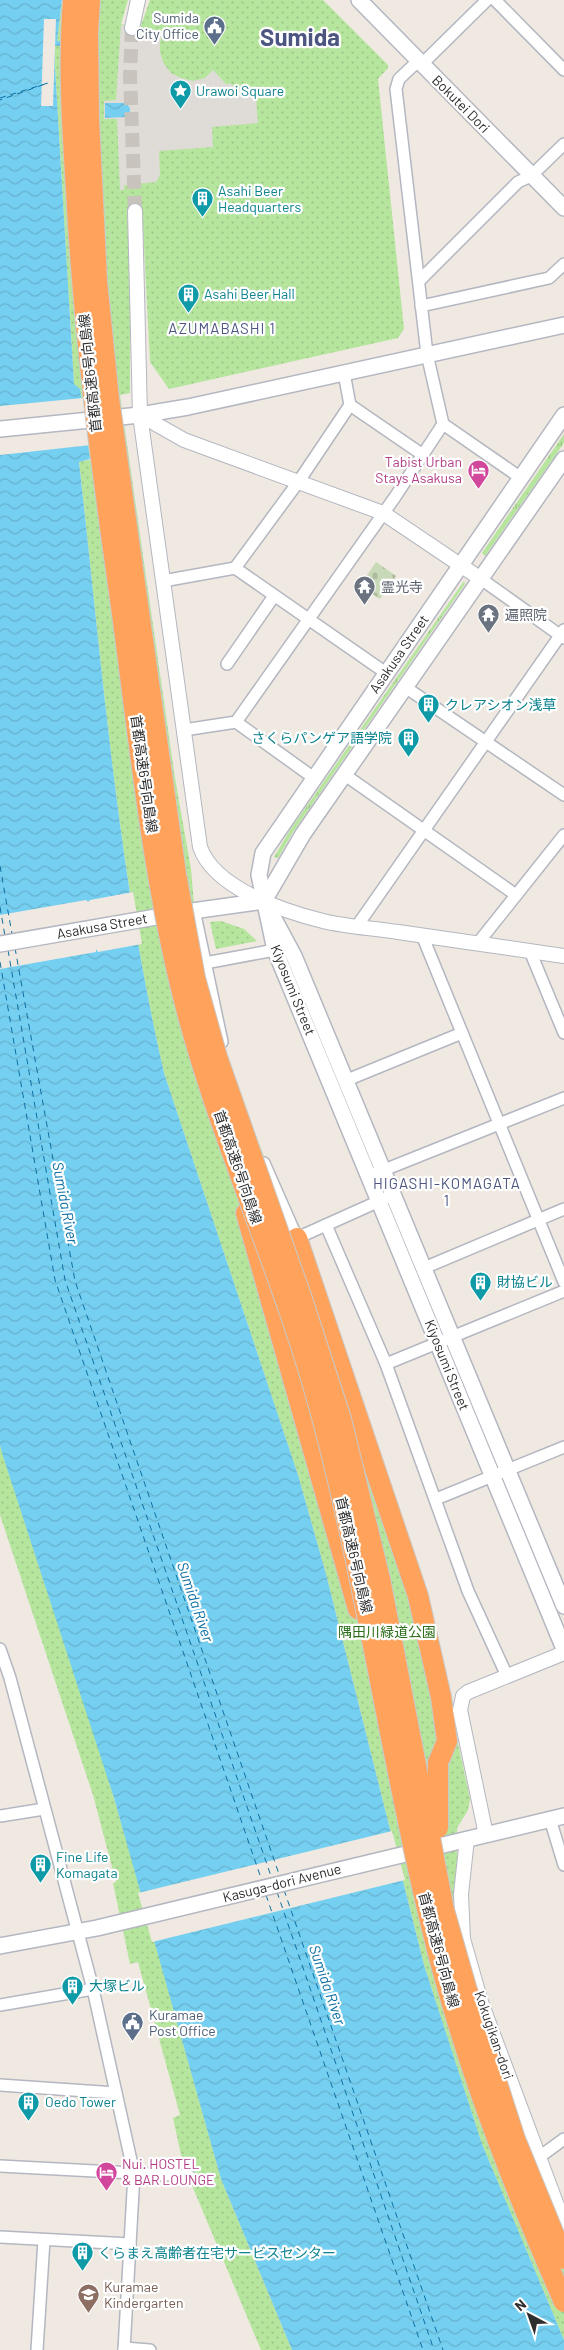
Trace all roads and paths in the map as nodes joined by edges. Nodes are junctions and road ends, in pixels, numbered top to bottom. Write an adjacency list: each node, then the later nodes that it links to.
1 (73, 0): 87 (highway, 首都高速6号向島線, bridge)
2 (90, 0): 94 (highway, 首都高速6号向島線, bridge)
3 (138, 0): 7 (street)
4 (358, 0): 8 (main road, Bokutei Dori)
5 (487, 0): 8 (street)
6 (495, 0): 9 (street)
7 (132, 28)
8 (420, 62): 11 (main road, Bokutei Dori); 15 (street)
9 (564, 70)
10 (564, 144): 11 (street)
11 (531, 176): 12 (main road, Bokutei Dori); 15 (street)
12 (564, 208)
13 (135, 211): 21 (street)
14 (564, 264): 16 (street)
15 (419, 281): 16 (street)
16 (421, 306): 18 (street)
17 (564, 325): 18 (main road)
18 (427, 354): 19 (main road); 23 (street)
19 (344, 373): 20 (street); 21 (main road)
20 (350, 405): 25 (street); 28 (street)
21 (140, 414): 24 (main road); 28 (street); 33 (street)
22 (564, 416): 27 (main road, Asakusa Street)
23 (444, 424): 25 (street); 27 (street)
24 (0, 430)
25 (423, 454): 29 (street)
26 (564, 459): 32 (main road, Asakusa Street)
27 (521, 478): 30 (main road, Asakusa Street)
28 (298, 481): 29 (street); 31 (street)
29 (383, 513): 30 (street); 35 (street)
30 (460, 566): 32 (street); 38 (main road, Asakusa Street)
31 (235, 568): 33 (street); 34 (street)
32 (481, 579): 36 (street); 39 (main road, Asakusa Street)
33 (163, 581): 41 (street)
34 (274, 596): 35 (street); 37 (street)
35 (308, 618): 38 (street); 40 (street)
36 (563, 635): 42 (street)
37 (227, 664)
38 (386, 673): 44 (main road, Asakusa Street)
39 (405, 687): 42 (street); 43 (main road, Asakusa Street)
40 (236, 722): 41 (street); 44 (street)
41 (184, 730): 49 (street)
42 (485, 743): 45 (street); 46 (street)
43 (345, 775): 46 (street); 49 (main road, Asakusa Street)
44 (314, 778): 49 (main road, Asakusa Street)
45 (564, 796)
46 (424, 830): 48 (street); 51 (street)
47 (564, 835): 48 (street)
48 (516, 895): 53 (street)
49 (264, 901): 50 (main road, Asakusa Street); 51 (street); 55 (main road, Kiyosumi Street); 62 (main road, Kiyosumi Street)
50 (189, 911): 54 (main road, Asakusa Street, bridge); 58 (street)
51 (357, 926): 52 (street)
52 (422, 935): 53 (street); 59 (street)
53 (478, 943): 56 (street)
54 (0, 944)
55 (276, 950): 58 (street); 66 (main road, Kiyosumi Street)
56 (530, 951): 57 (street); 60 (street)
57 (564, 956)
58 (205, 963): 61 (street)
59 (462, 1033): 62 (street); 64 (street)
60 (564, 1033)
61 (224, 1048): 72 (street); 87 (highway, bridge)
62 (347, 1080): 65 (main road, Kiyosumi Street)
63 (564, 1098): 64 (street)
64 (500, 1125): 65 (street); 70 (street)
65 (385, 1171): 66 (street); 67 (main road, Kiyosumi Street)
66 (369, 1176): 68 (main road, Kiyosumi Street)
67 (395, 1195): 68 (street); 73 (main road, Kiyosumi Street)
68 (380, 1201): 71 (street); 77 (main road, Kiyosumi Street)
69 (564, 1209): 70 (street)
70 (539, 1220): 73 (street); 74 (street)
71 (326, 1225): 72 (street); 78 (street)
72 (297, 1238): 94 (highway, bridge)
73 (424, 1268): 76 (main road, Kiyosumi Street)
74 (564, 1282)
75 (564, 1291): 76 (street)
76 (452, 1337): 77 (street); 80 (main road, Kiyosumi Street)
77 (438, 1342): 78 (street); 80 (main road, Kiyosumi Street)
78 (386, 1364): 81 (street)
79 (564, 1447): 80 (street)
80 (500, 1474): 81 (street); 82 (main road, Kiyosumi Street); 83 (main road, Kiyosumi Street)
81 (436, 1499): 86 (street)
82 (564, 1606)
83 (564, 1648)
84 (0, 1649): 88 (street)
85 (564, 1653): 86 (street)
86 (507, 1676): 91 (street)
87 (389, 1719): 111 (highway, 首都高速6号向島線, bridge)
88 (44, 1809): 89 (street); 95 (street)
89 (0, 1816)
90 (557, 1818): 91 (main road, Kasuga-dori Avenue); 93 (street)
91 (486, 1835): 92 (main road, Kasuga-dori Avenue)
92 (467, 1839): 95 (main road, Kasuga-dori Avenue, bridge); 102 (street, Kokugikan-dori)
93 (564, 1865)
94 (444, 1910): 110 (highway, 首都高速6号向島線, bridge)
95 (77, 1933): 96 (main road, Kasuga-dori Avenue); 97 (street)
96 (0, 1943)
97 (92, 1989): 98 (street); 100 (street)
98 (0, 2005)
99 (0, 2085): 100 (street)
100 (116, 2093): 104 (street)
101 (564, 2139): 102 (street)
102 (538, 2158): 106 (street, Kokugikan-dori)
103 (0, 2166): 104 (street)
104 (134, 2174): 105 (street); 109 (street)
105 (189, 2176)
106 (564, 2224)
107 (0, 2237): 108 (street)
108 (44, 2240): 109 (street); 113 (street)
109 (130, 2244): 112 (street)
110 (564, 2260)
111 (564, 2302)
112 (124, 2349): 114 (street)
113 (37, 2350)
114 (150, 2350)

